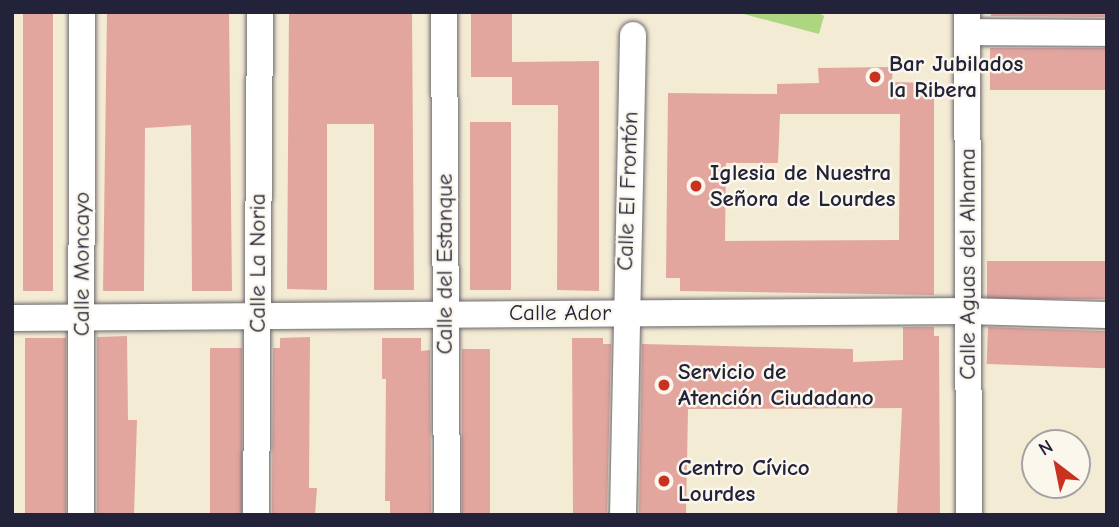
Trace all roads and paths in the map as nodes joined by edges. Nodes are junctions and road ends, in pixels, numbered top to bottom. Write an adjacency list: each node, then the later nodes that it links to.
1 (82, 12): 13 (street, Calle Moncayo)
2 (260, 12): 11 (street, Calle La Noria)
3 (444, 12): 9 (street, Calle del Estanque)
4 (967, 22): 5 (street); 7 (street, Calle Aguas del Alhama)
5 (1107, 33)
6 (633, 35): 8 (street, Calle El Frontón)
7 (966, 311): 8 (street, Calle Ador); 10 (street, Calle Ador); 18 (street, Calle Aguas del Alhama)
8 (624, 312): 9 (street, Calle Ador); 17 (street, Calle El Frontón)
9 (446, 313): 11 (street, Calle Ador); 16 (street, Calle del Estanque)
10 (1107, 314)
11 (257, 316): 13 (street, Calle Ador); 15 (street, Calle La Noria)
12 (12, 318): 13 (street, Calle Ador)
13 (82, 318): 14 (street, Calle Moncayo)
14 (81, 515)
15 (256, 515)
16 (447, 515)
17 (623, 515)
18 (970, 515)

